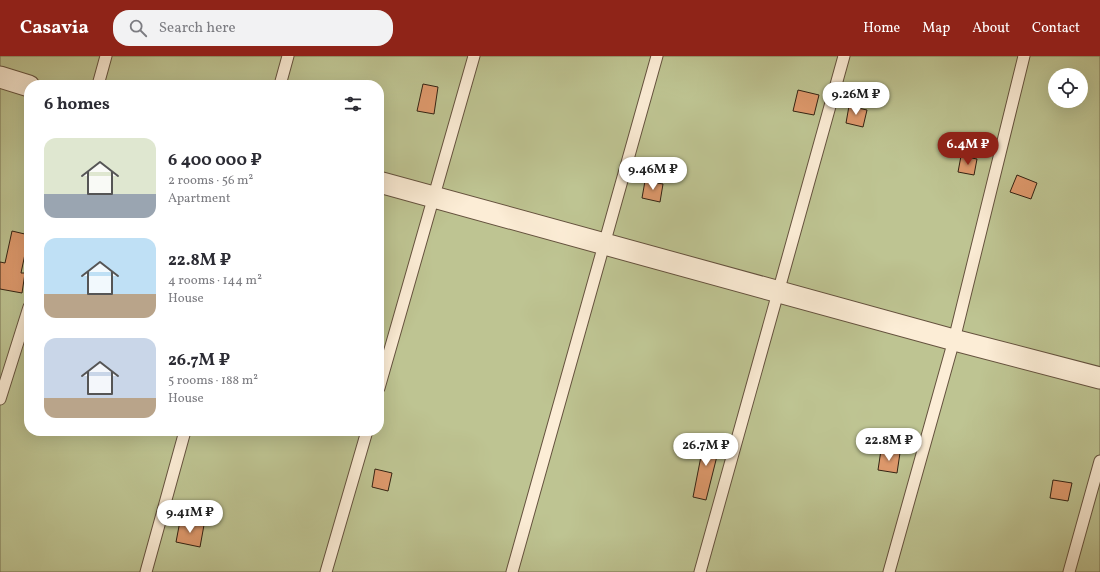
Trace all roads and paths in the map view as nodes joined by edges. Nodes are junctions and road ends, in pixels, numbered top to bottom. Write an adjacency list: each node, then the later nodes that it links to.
1 (106, 56): 8 (lane)
2 (288, 56): 9 (lane)
3 (474, 56): 12 (lane)
4 (657, 56): 13 (lane)
5 (844, 56): 14 (lane)
6 (1024, 56): 16 (lane)
7 (0, 77): 10 (street)
8 (99, 80)
9 (281, 80)
10 (24, 84)
11 (384, 183): 12 (street)
12 (434, 198): 13 (street); 17 (lane)
13 (604, 244): 14 (street); 25 (lane)
14 (779, 292): 16 (street); 26 (lane)
15 (24, 322): 19 (lane)
16 (954, 340): 18 (street); 27 (lane)
17 (384, 371)
18 (1100, 378)
19 (0, 398)
20 (184, 436): 23 (lane)
21 (366, 436): 24 (lane)
22 (1100, 461): 28 (lane)
23 (146, 572)
24 (326, 572)
25 (512, 572)
26 (700, 572)
27 (889, 572)
28 (1069, 572)

